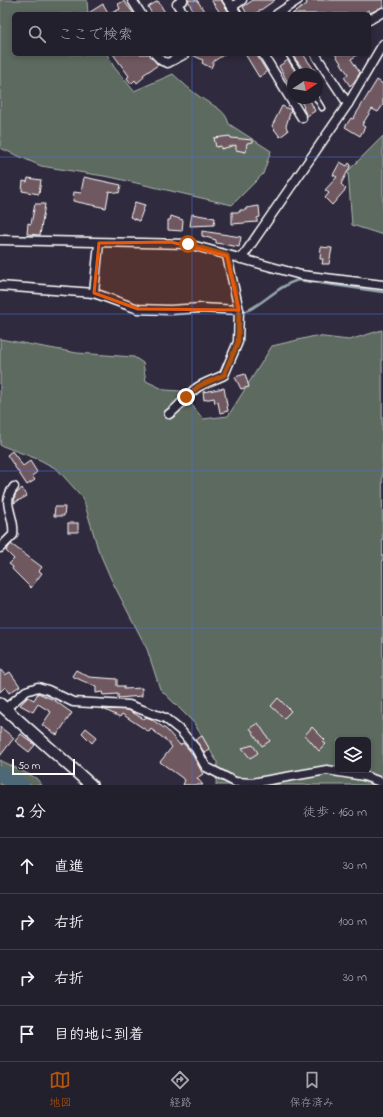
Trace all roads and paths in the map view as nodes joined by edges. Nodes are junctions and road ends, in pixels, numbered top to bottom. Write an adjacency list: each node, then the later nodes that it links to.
1 (132, 0): 6 (street)
2 (183, 0): 7 (street)
3 (242, 0): 5 (street)
4 (298, 0): 8 (street)
5 (232, 7)
6 (140, 12)
7 (183, 12)
8 (282, 12)
9 (383, 12): 10 (street)
10 (371, 19)
11 (383, 44): 19 (street)
12 (157, 56): 13 (street)
13 (181, 56)
14 (264, 56): 21 (street)
15 (289, 56): 17 (lane)
16 (315, 56): 19 (street)
17 (297, 68)
18 (320, 104): 20 (lane)
19 (348, 104): 25 (street)
20 (322, 108)
21 (302, 118)
22 (0, 240): 23 (street)
23 (99, 243): 24 (street); 28 (street)
24 (227, 256): 25 (street); 29 (street)
25 (241, 259): 26 (street)
26 (383, 285)
27 (0, 286): 28 (street)
28 (94, 293): 29 (street)
29 (239, 310): 30 (street)
30 (169, 414)
31 (14, 487): 32 (street)
32 (0, 548)
33 (3, 707): 34 (main road); 35 (street)
34 (89, 784)
35 (383, 784)

